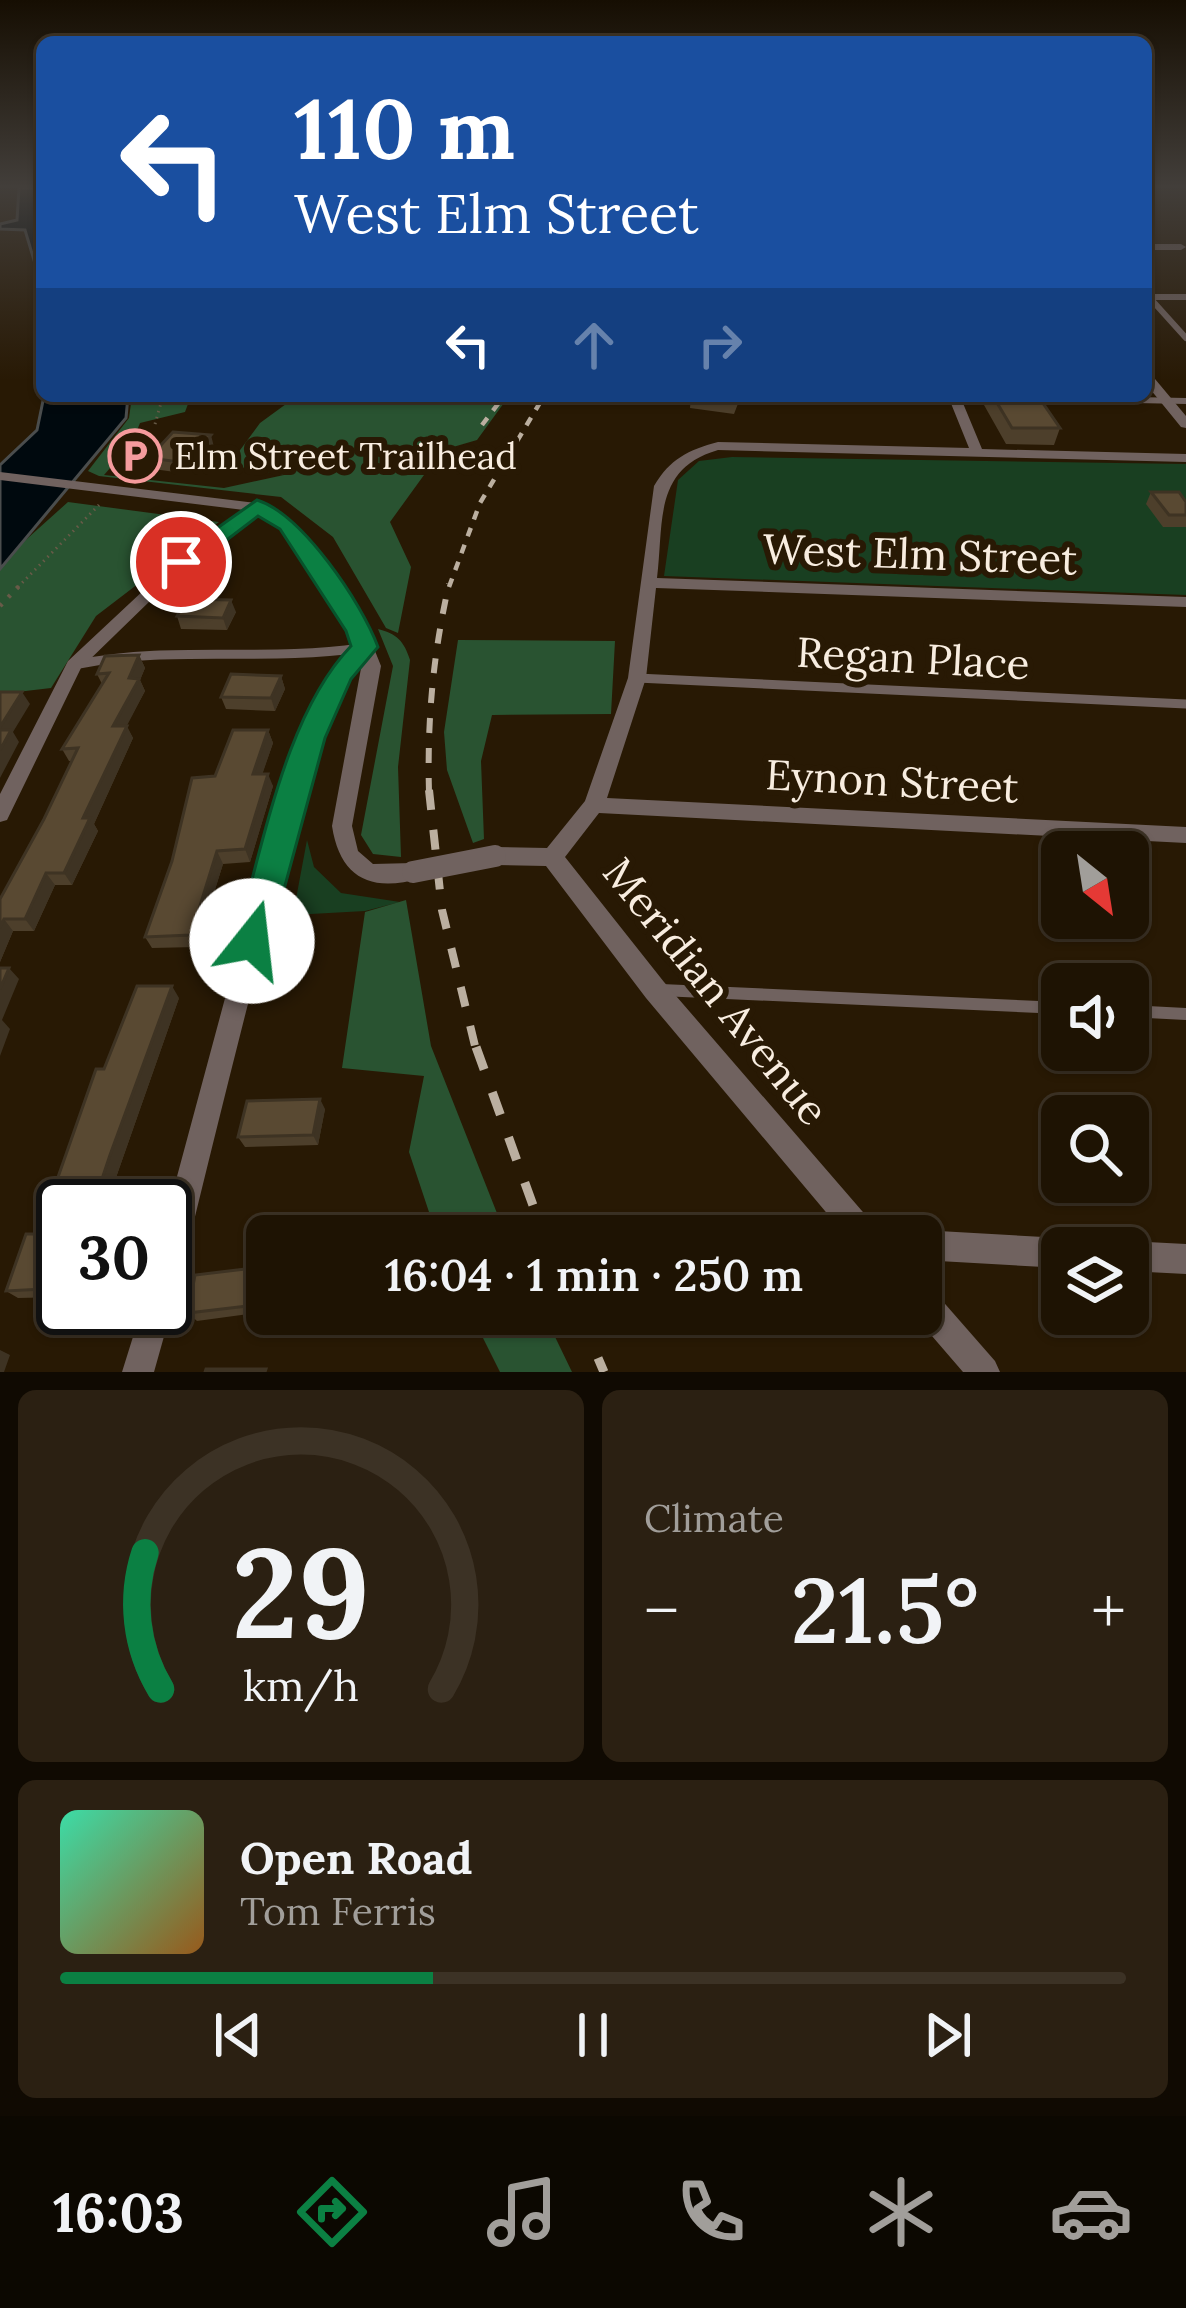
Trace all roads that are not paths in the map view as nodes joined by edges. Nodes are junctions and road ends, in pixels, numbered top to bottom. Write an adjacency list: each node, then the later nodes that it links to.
1 (1152, 296): 2 (street)
2 (1186, 297)
3 (1152, 301): 4 (lane)
4 (1186, 338)
5 (1152, 383): 7 (street)
6 (1152, 400): 7 (lane)
7 (1167, 400): 8 (lane); 10 (street)
8 (1186, 401)
9 (956, 402): 11 (street)
10 (1186, 424)
11 (977, 452): 12 (street); 15 (street, Meridian Avenue)
12 (1186, 458)
13 (0, 476): 14 (street)
14 (257, 507): 17 (street); 18 (street)
15 (651, 584): 16 (street, West Elm Street); 19 (street, Meridian Avenue)
16 (1186, 602)
17 (364, 647): 18 (lane); 24 (street, bridge); 29 (street)
18 (74, 665): 22 (street)
19 (637, 678): 20 (lane, Regan Place); 21 (street, Meridian Avenue)
20 (1186, 704)
21 (594, 805): 23 (street, Eynon Street); 24 (street, Meridian Avenue)
22 (0, 814)
23 (1186, 835)
24 (552, 857): 25 (street, Meridian Avenue)
25 (655, 990): 26 (lane); 30 (street, Meridian Avenue)
26 (1041, 1007)
27 (1149, 1012): 28 (lane)
28 (1186, 1014)
29 (190, 1179)
30 (847, 1215)
31 (942, 1247): 32 (street)
32 (1041, 1252)
33 (1149, 1257): 34 (street)
34 (1186, 1259)
35 (942, 1324): 38 (street)
36 (149, 1335): 37 (street)
37 (138, 1372)
38 (984, 1372)

